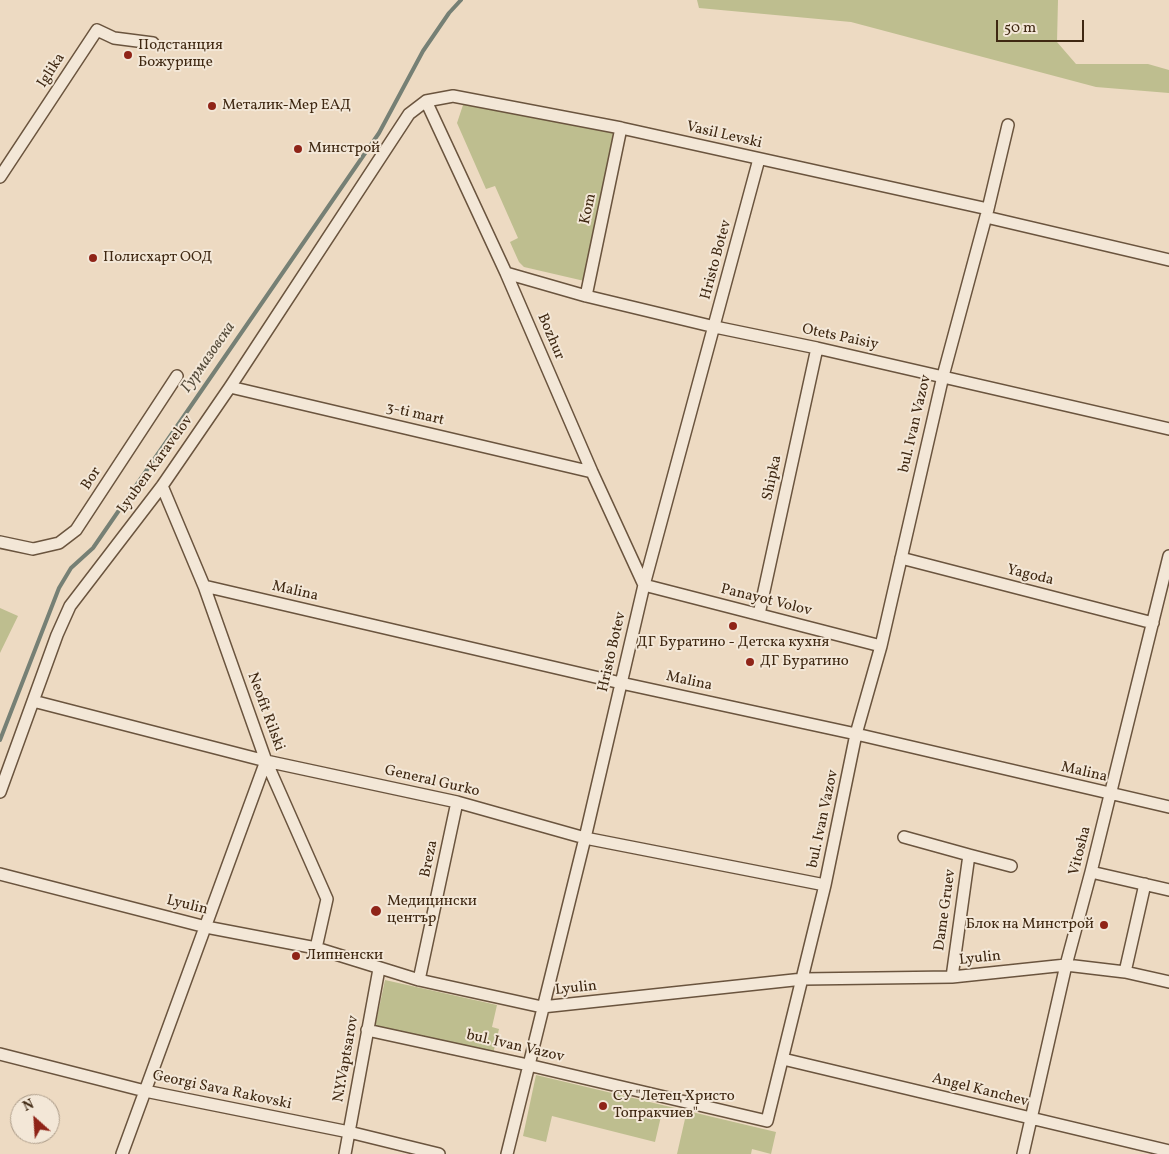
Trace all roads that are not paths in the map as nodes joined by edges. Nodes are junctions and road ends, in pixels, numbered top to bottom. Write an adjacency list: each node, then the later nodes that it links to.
1 (154, 42): 6 (street, Iglika)
2 (426, 101): 4 (street, Vasil Levski); 9 (street, Bozhur); 15 (street, Lyuben Karavelov)
3 (1008, 125): 7 (street, bul. Ivan Vazov)
4 (621, 128): 5 (street, Vasil Levski); 10 (street, Kom)
5 (759, 159): 7 (street, Vasil Levski); 11 (street, Hristo Botev)
6 (0, 177)
7 (987, 213): 8 (street, Vasil Levski); 14 (street, bul. Ivan Vazov)
8 (1169, 260)
9 (506, 273): 10 (street, Otets Paisiy); 17 (street, Bozhur)
10 (586, 296): 11 (street, Otets Paisiy)
11 (714, 328): 12 (street, Otets Paisiy); 22 (street, Hristo Botev)
12 (817, 348): 14 (street, Otets Paisiy); 24 (street, Shipka)
13 (177, 376): 19 (street, Bor)
14 (943, 376): 16 (street, Otets Paisiy); 21 (street, bul. Ivan Vazov)
15 (230, 387): 17 (street, 3-ti mart); 18 (street, Lyuben Karavelov)
16 (1169, 428)
17 (592, 472): 22 (street, Bozhur)
18 (162, 486): 23 (street, Neofit Rilski); 28 (street, Lyuben Karavelov)
19 (0, 542)
20 (1169, 556): 25 (street, Vitosha)
21 (900, 558): 25 (street, Yagoda); 26 (street, bul. Ivan Vazov)
22 (644, 585): 24 (street, Panayot Volov); 27 (street, Hristo Botev)
23 (204, 586): 27 (street, Malina); 30 (street, Neofit Rilski)
24 (759, 614): 26 (street, Panayot Volov)
25 (1153, 623): 32 (street, Vitosha)
26 (881, 646): 29 (street, bul. Ivan Vazov)
27 (621, 683): 29 (street, Malina); 36 (street, Hristo Botev)
28 (33, 701): 30 (street, General Gurko); 31 (street, Lyuben Karavelov)
29 (856, 734): 32 (street, Malina); 42 (street, bul. Ivan Vazov)
30 (266, 761): 33 (street, General Gurko); 44 (street); 45 (street, Neofit Rilski)
31 (0, 792)
32 (1110, 794): 34 (street, Malina); 39 (street, Vitosha)
33 (457, 802): 36 (street, General Gurko); 51 (street, Breza)
34 (1169, 807)
35 (904, 837): 37 (street, Dame Gruev)
36 (585, 838): 42 (street, General Gurko); 53 (street, Hristo Botev)
37 (969, 855): 38 (street); 49 (street, Dame Gruev)
38 (1011, 866)
39 (1091, 872): 41 (street); 46 (street, Vitosha)
40 (0, 874): 44 (street, Lyulin)
41 (1145, 884): 43 (street); 48 (street)
42 (825, 885): 50 (street, bul. Ivan Vazov)
43 (1169, 890)
44 (206, 927): 45 (street, Lyulin); 58 (street)
45 (316, 948): 47 (street, Lyulin)
46 (1066, 965): 48 (street, Lyulin); 49 (street, Lyulin); 59 (street, Vitosha)
47 (379, 969): 51 (street, Lyulin); 54 (street, N.Y.Vaptsarov)
48 (1125, 972): 52 (street, Lyulin)
49 (952, 977): 50 (street, Lyulin)
50 (803, 979): 53 (street, Lyulin); 56 (street, bul. Ivan Vazov)
51 (419, 980): 53 (street, Lyulin)
52 (1169, 982)
53 (542, 1007): 57 (street, Hristo Botev)
54 (367, 1030): 57 (street, bul. Ivan Vazov); 60 (street, N.Y.Vaptsarov)
55 (0, 1054): 58 (street, Georgi Sava Rakovski)
56 (784, 1059): 57 (street, bul. Ivan Vazov); 59 (street, Angel Kanchev)
57 (528, 1065): 65 (street, Hristo Botev)
58 (145, 1091): 60 (street, Georgi Sava Rakovski); 62 (street)
59 (1031, 1119): 61 (street, Angel Kanchev); 66 (street, Vitosha)
60 (348, 1132): 63 (street, N.Y.Vaptsarov); 64 (street, Georgi Sava Rakovski)
61 (1169, 1151)
62 (122, 1154)
63 (345, 1154)
64 (439, 1154)
65 (507, 1154)
66 (1023, 1154)

